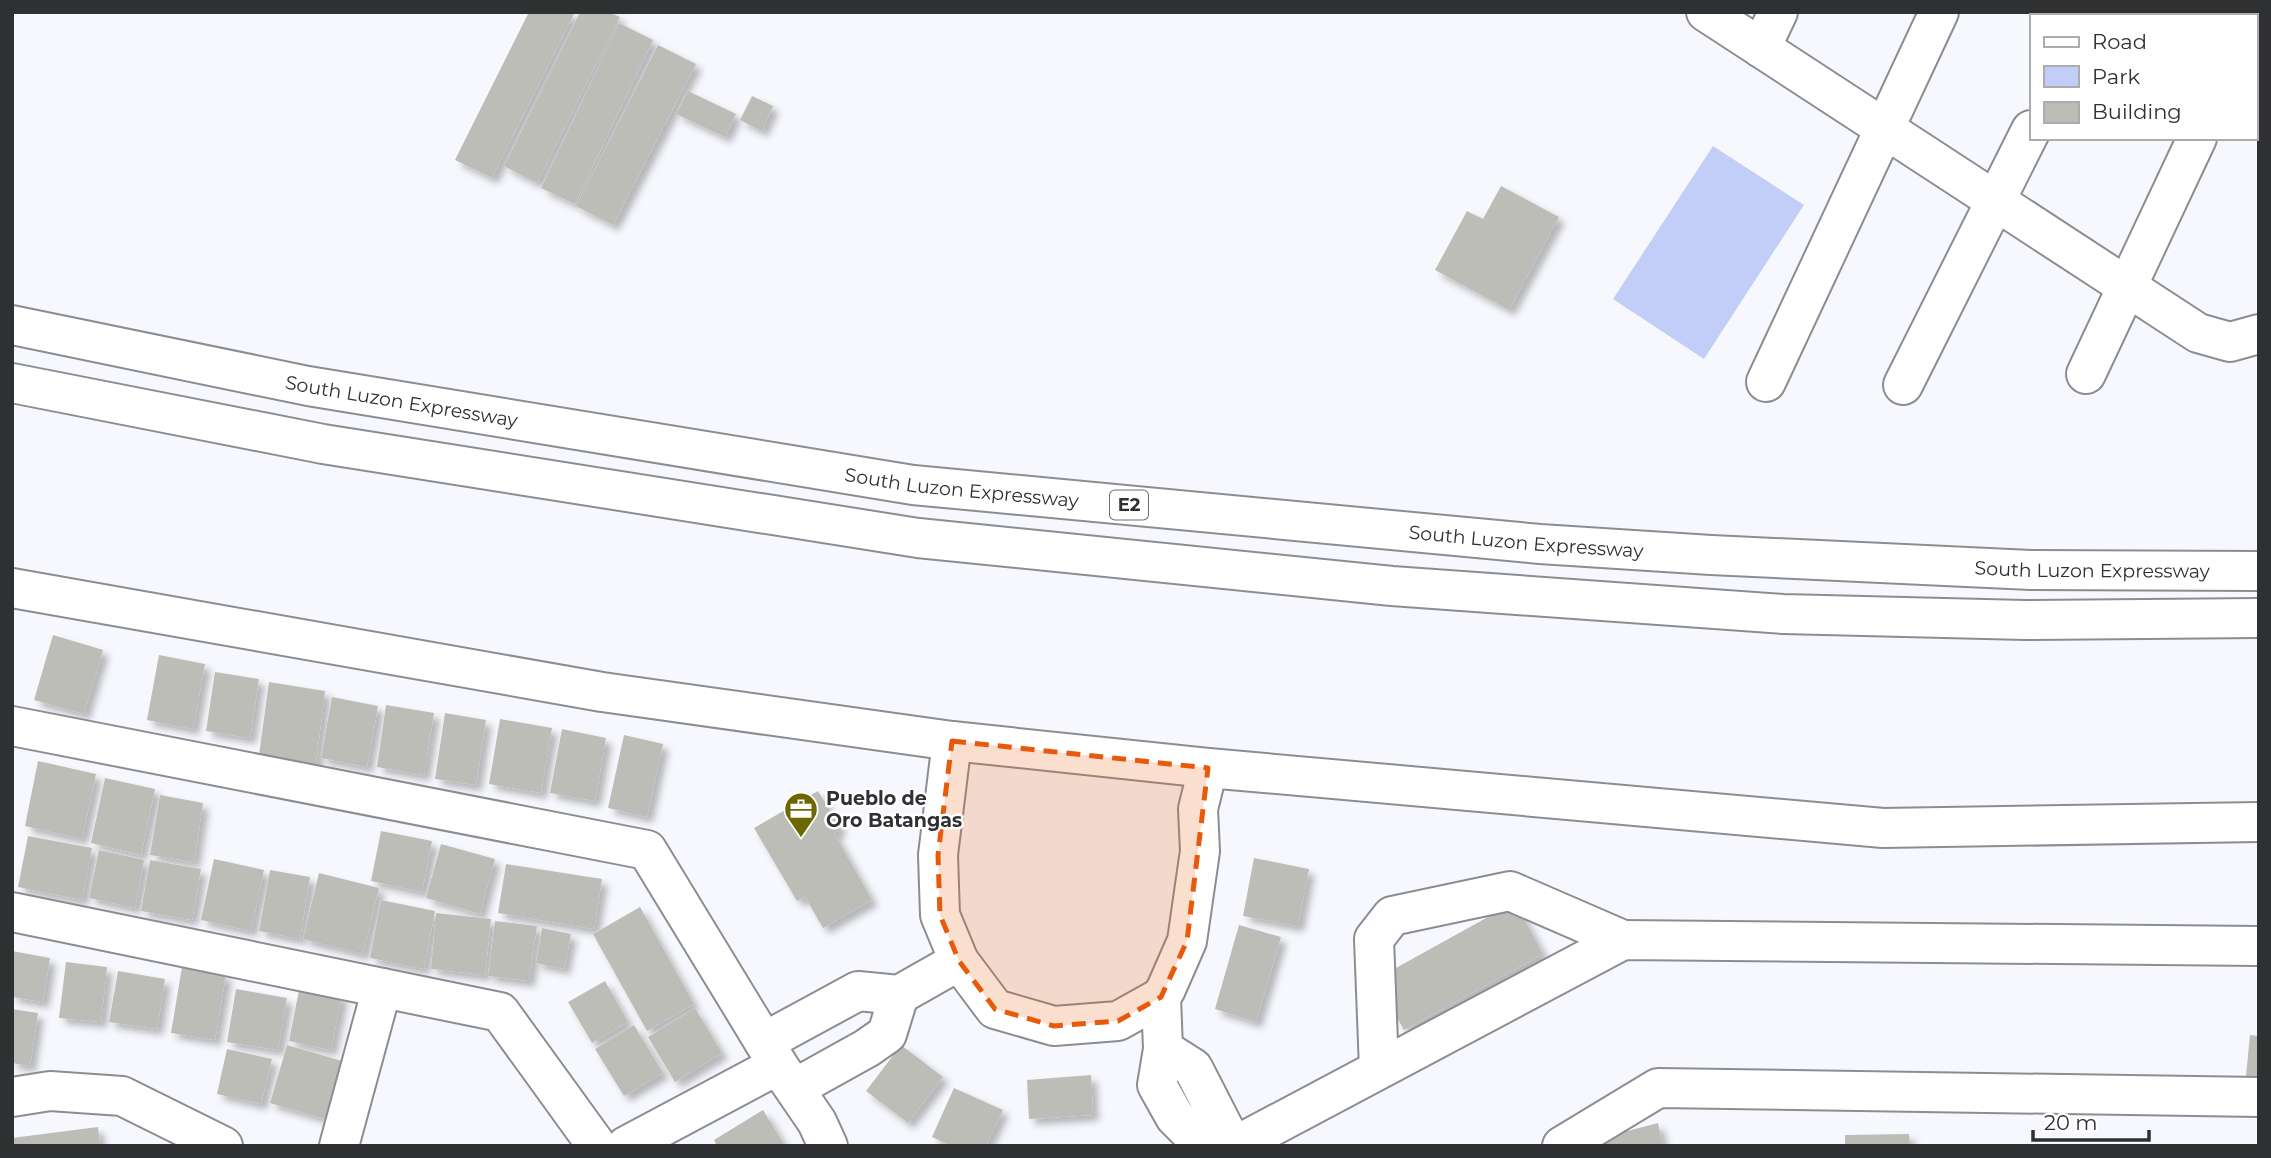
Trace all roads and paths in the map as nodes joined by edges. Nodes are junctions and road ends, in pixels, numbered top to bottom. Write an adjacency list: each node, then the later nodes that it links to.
1 (1706, 12): 4 (main road)
2 (1778, 12): 4 (main road)
3 (1939, 12): 5 (main road)
4 (1760, 48): 5 (main road)
5 (1884, 129): 8 (main road); 13 (main road)
6 (2030, 133): 8 (main road)
7 (2196, 140): 9 (main road)
8 (1996, 202): 9 (main road); 15 (main road)
9 (2126, 287): 11 (main road); 12 (main road)
10 (12, 325): 16 (main road, South Luzon Expressway / E2)
11 (2259, 334)
12 (2086, 373)
13 (1766, 382)
14 (12, 383): 18 (main road)
15 (1903, 385)
16 (2259, 571)
17 (12, 588): 20 (main road)
18 (2259, 618)
19 (12, 726): 31 (main road)
20 (952, 741): 21 (main road); 26 (main road)
21 (1208, 768): 22 (main road); 29 (main road)
22 (2259, 822)
23 (12, 912): 27 (main road)
24 (1623, 940): 25 (main road); 32 (main road); 32 (main road)
25 (2259, 946)
26 (959, 961): 28 (main road); 29 (main road)
27 (382, 988): 36 (main road); 37 (main road)
28 (899, 995): 31 (main road); 31 (main road)
29 (1161, 997): 30 (main road)
30 (1163, 1049): 40 (main road); 41 (main road)
31 (779, 1065): 38 (main road); 39 (main road)
32 (1379, 1069): 41 (main road)
33 (12, 1097): 35 (main road)
34 (2259, 1097): 42 (main road)
35 (223, 1146)
36 (339, 1146)
37 (597, 1146)
38 (626, 1146)
39 (828, 1146)
40 (1204, 1146)
41 (1234, 1146)
42 (1562, 1146)

